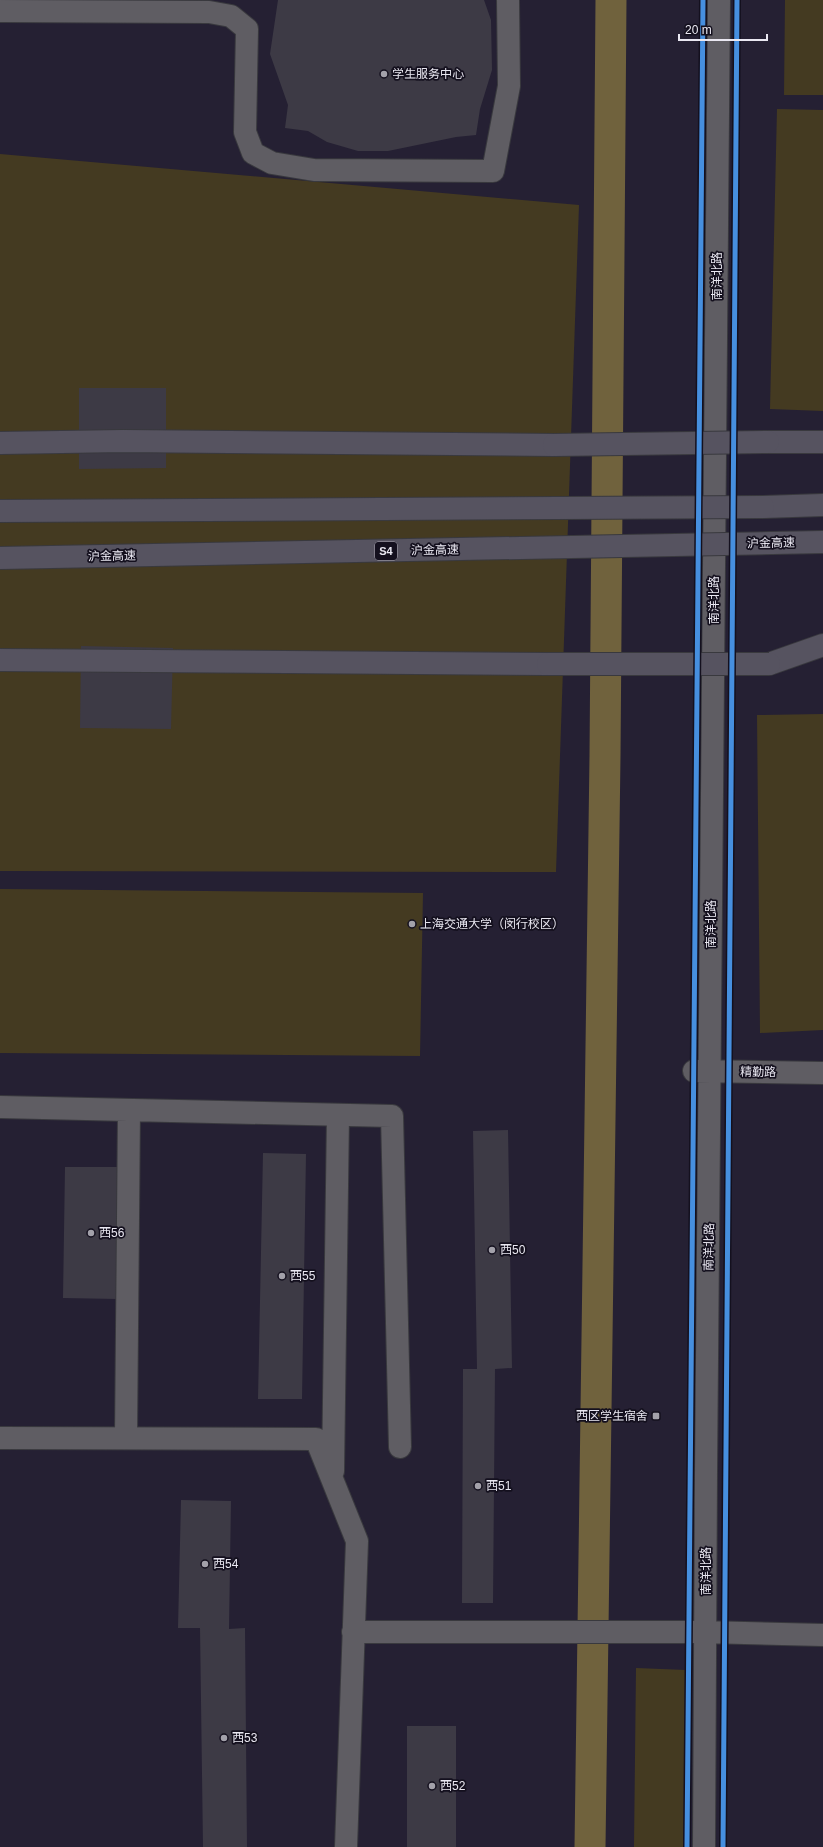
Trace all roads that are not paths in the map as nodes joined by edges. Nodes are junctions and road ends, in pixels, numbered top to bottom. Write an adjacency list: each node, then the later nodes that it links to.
1 (508, 0): 3 (lane)
2 (719, 0): 12 (lane, 南洋北路)
3 (0, 11)
4 (823, 442): 5 (highway, bridge)
5 (0, 443)
6 (823, 505): 7 (highway, bridge)
7 (0, 511)
8 (823, 542): 9 (highway, 沪金高速 / S4, bridge)
9 (0, 558)
10 (823, 645): 11 (highway, bridge)
11 (0, 660)
12 (702, 1072): 13 (lane, 精勤路); 22 (lane, 南洋北路)
13 (823, 1073)
14 (0, 1107): 15 (lane)
15 (129, 1110): 16 (lane); 18 (lane)
16 (338, 1115): 19 (lane); 20 (lane)
17 (0, 1438): 18 (lane)
18 (126, 1438): 20 (lane)
19 (400, 1447)
20 (333, 1481): 21 (lane)
21 (353, 1632): 22 (lane); 24 (lane)
22 (706, 1632): 23 (lane); 25 (lane, 南洋北路)
23 (823, 1635)
24 (346, 1847)
25 (704, 1847)

